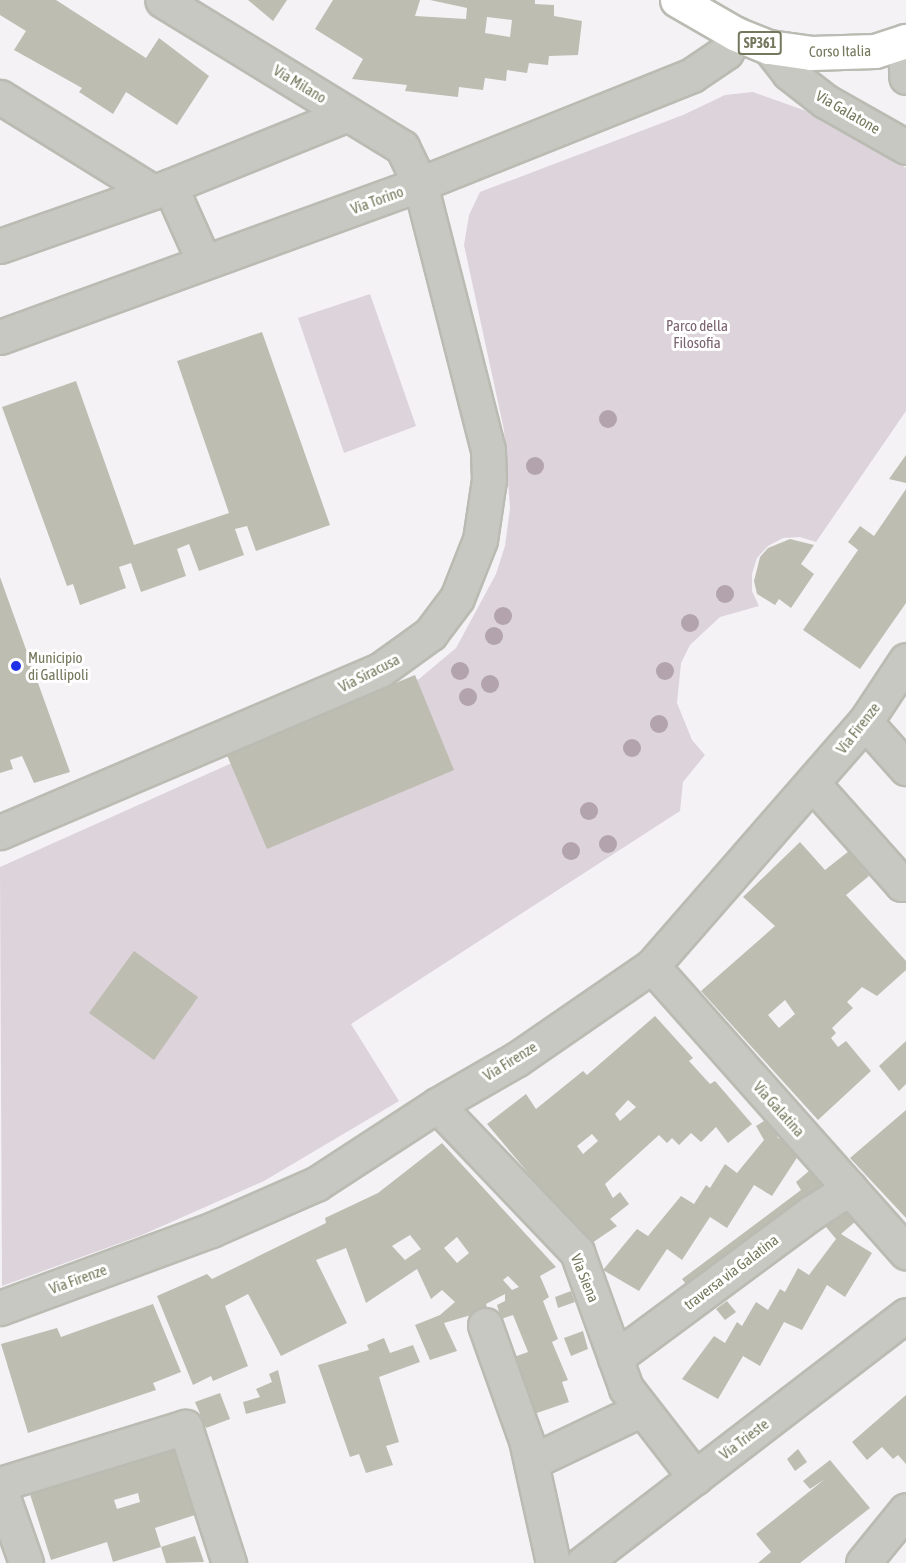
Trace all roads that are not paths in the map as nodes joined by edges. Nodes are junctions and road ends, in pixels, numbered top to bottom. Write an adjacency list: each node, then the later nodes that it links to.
1 (162, 0): 8 (street, Via Milano)
2 (676, 0): 3 (main road, Corso Italia / SP361)
3 (736, 34): 5 (main road, Corso Italia / SP361); 10 (street, Via Torino)
4 (906, 41): 5 (main road, Corso Italia / SP361); 6 (street)
5 (770, 47): 9 (street, Via Galatone)
6 (906, 77)
7 (0, 96): 11 (street)
8 (348, 114): 10 (street, Via Milano); 11 (street)
9 (906, 147)
10 (420, 184): 13 (street, Via Torino); 19 (street, Via Siracusa)
11 (162, 189): 12 (street); 13 (street)
12 (0, 246)
13 (204, 262): 14 (street, Via Torino)
14 (0, 337)
15 (906, 660): 16 (street, Via Firenze)
16 (865, 722): 17 (street); 18 (street, Via Firenze)
17 (906, 768)
18 (813, 784): 20 (street); 21 (street, Via Firenze)
19 (0, 832)
20 (906, 881)
21 (652, 966): 22 (street, Via Firenze); 23 (street, Via Galatina)
22 (437, 1105): 25 (street, Via Firenze); 28 (street, Via Siena)
23 (850, 1188): 24 (street, Via Galatina); 28 (street, traversa via Galatina)
24 (906, 1252)
25 (0, 1308)
26 (906, 1315): 31 (street, Via Trieste)
27 (485, 1325): 30 (street)
28 (615, 1358): 29 (street, Via Siena)
29 (642, 1408): 30 (street); 31 (street, Via Siena)
30 (531, 1462): 37 (street)
31 (695, 1477): 38 (street, Via Trieste)
32 (0, 1484): 36 (street)
33 (0, 1489): 35 (street)
34 (906, 1510): 39 (street)
35 (26, 1563)
36 (229, 1563)
37 (553, 1563)
38 (583, 1563)
39 (863, 1563)

